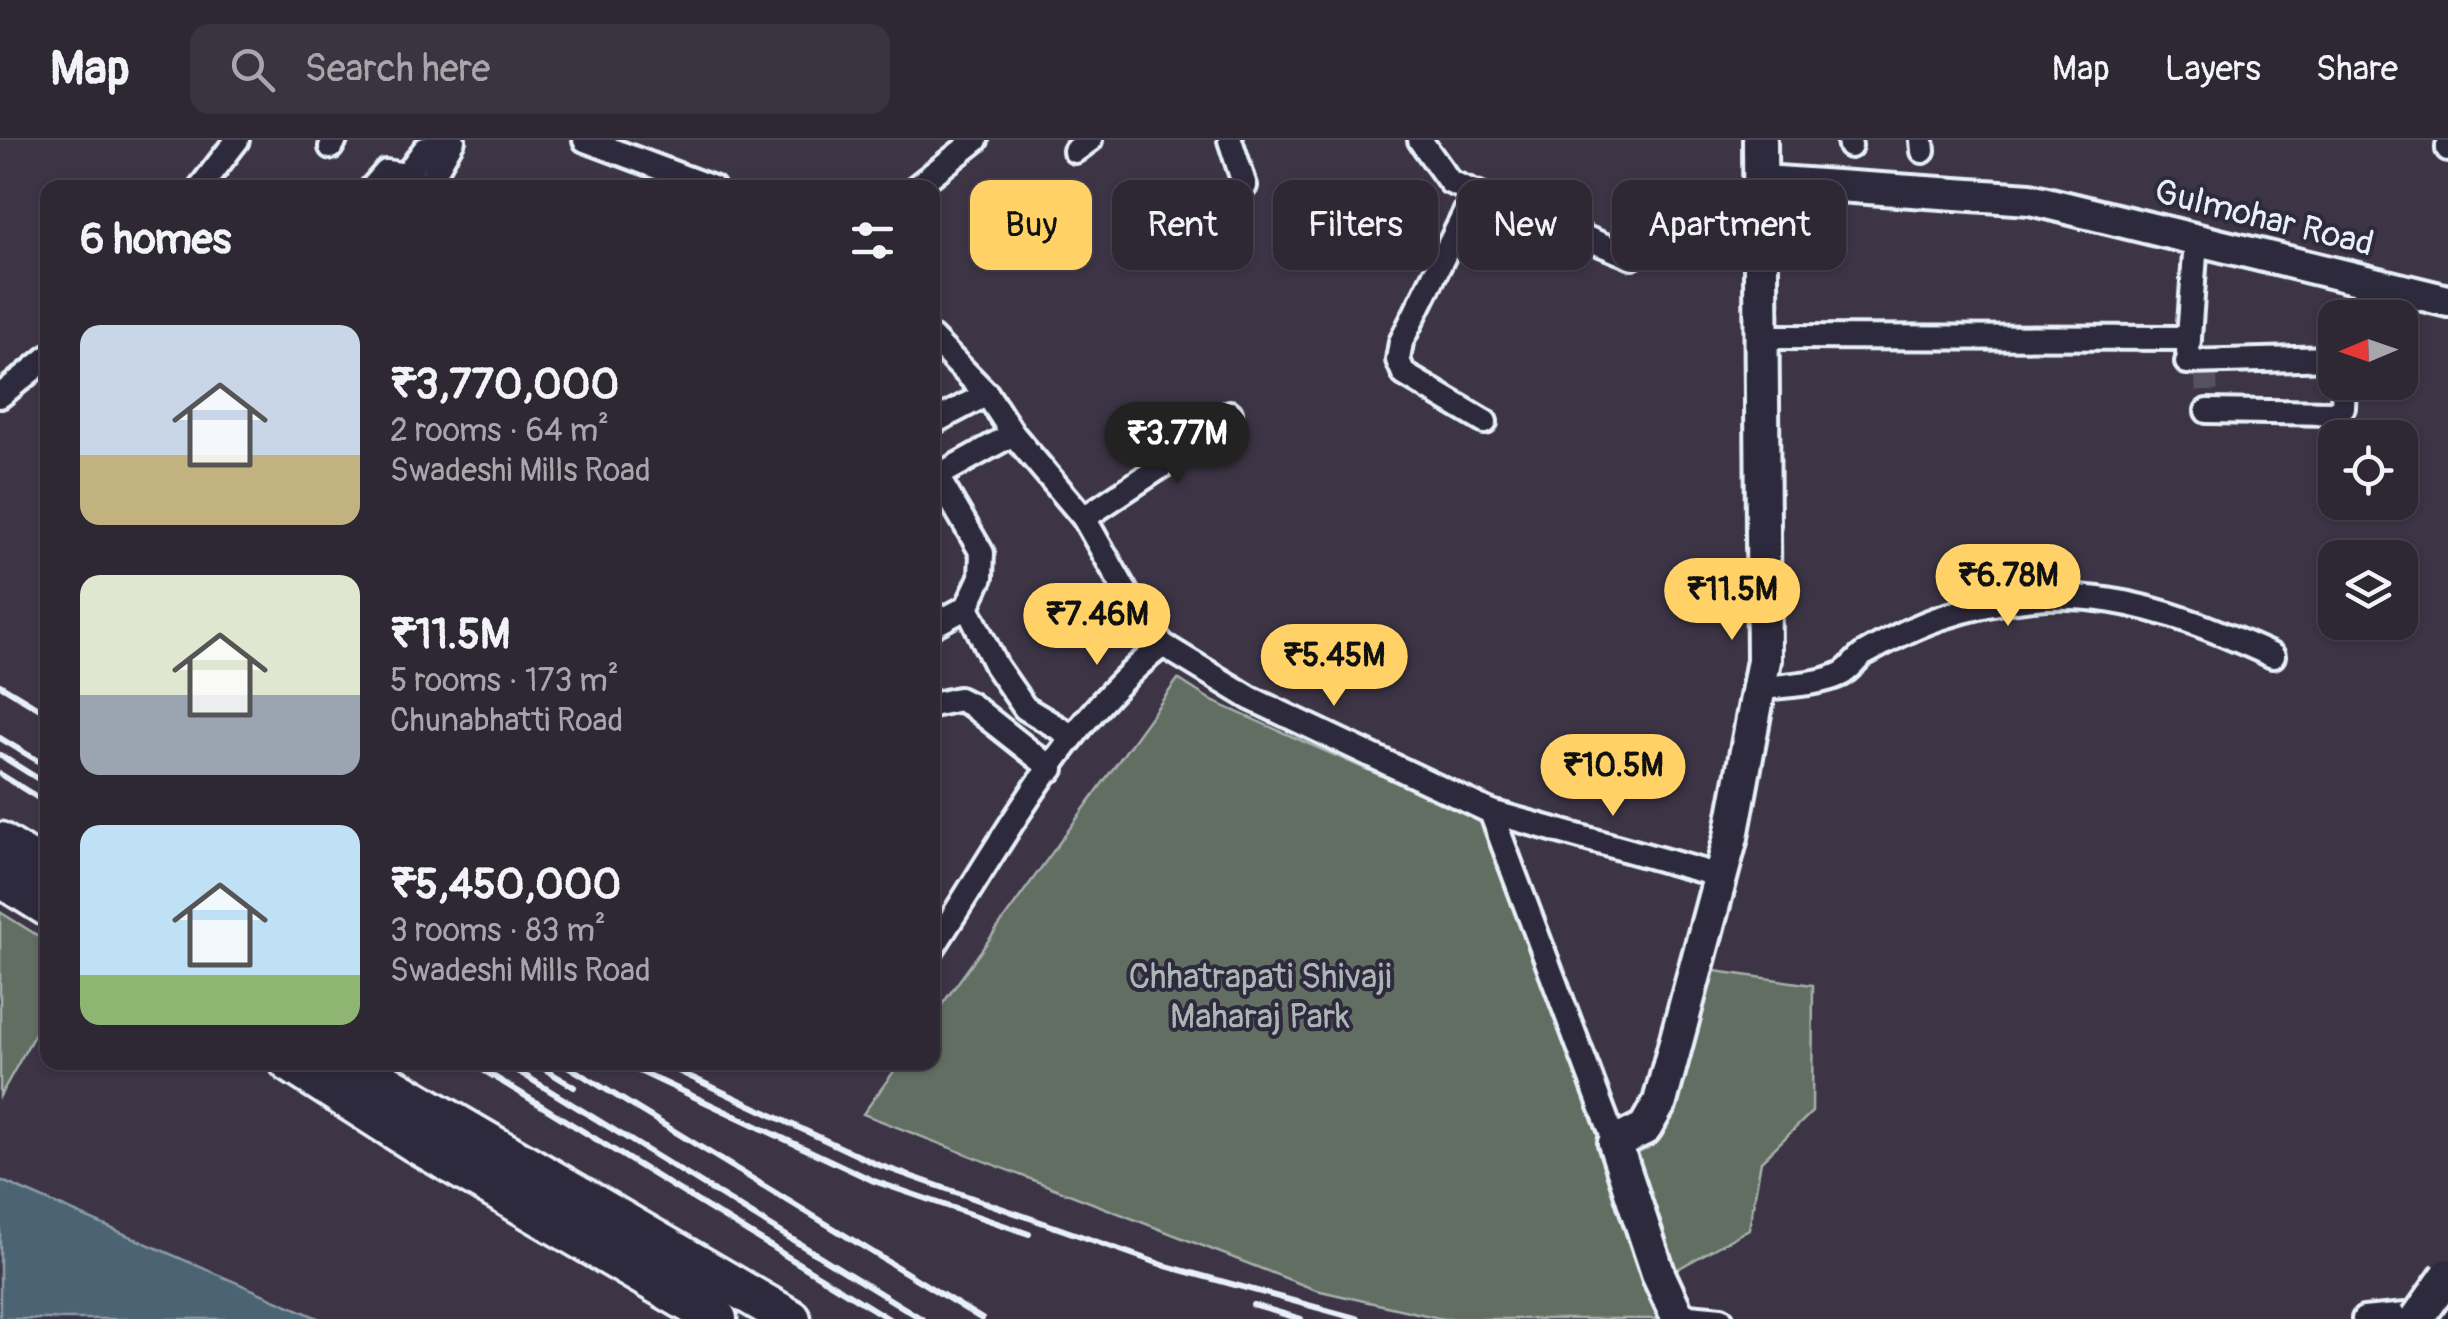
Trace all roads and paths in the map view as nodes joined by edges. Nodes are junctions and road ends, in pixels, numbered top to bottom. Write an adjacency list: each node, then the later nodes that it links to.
1 (237, 140): 8 (street)
2 (585, 140): 12 (street)
3 (976, 140): 13 (street)
4 (1230, 140): 14 (street)
5 (1420, 140): 16 (street)
6 (1760, 140): 15 (main road)
7 (452, 142): 11 (street)
8 (206, 180)
9 (379, 180): 10 (street)
10 (409, 180)
11 (416, 180)
12 (676, 180)
13 (926, 180)
14 (1243, 180)
15 (1764, 180)
16 (1458, 186)
17 (1846, 187): 19 (street, Gulmohar Road)
18 (1458, 227): 33 (street)
19 (2196, 240): 21 (street, Gulmohar Road); 25 (street)
20 (1764, 270): 22 (main road)
21 (2448, 302)
22 (1764, 337): 25 (street); 42 (main road)
23 (940, 346): 27 (street)
24 (2318, 358): 25 (street)
25 (2194, 361)
26 (40, 363): 28 (street)
27 (987, 394): 32 (street); 34 (street)
28 (0, 396)
29 (2343, 400): 30 (street)
30 (2207, 411)
31 (1230, 413): 37 (street)
32 (940, 417)
33 (1484, 422)
34 (1014, 434): 35 (street); 37 (street)
35 (940, 475)
36 (940, 486): 38 (street)
37 (1084, 518): 40 (street)
38 (967, 608): 39 (street); 44 (street)
39 (940, 622)
40 (1162, 644): 44 (street); 46 (street)
41 (2273, 656): 42 (street)
42 (1758, 689): 48 (main road)
43 (940, 704): 45 (street)
44 (1072, 736): 45 (street)
45 (1052, 769): 50 (street)
46 (1492, 812): 48 (street); 54 (street)
47 (14, 865): 49 (main road)
48 (1720, 876): 54 (main road)
49 (40, 898)
50 (940, 936)
51 (305, 1070): 53 (main road)
52 (359, 1070): 53 (main road)
53 (422, 1128): 58 (main road); 59 (main road)
54 (1616, 1143): 57 (main road)
55 (2448, 1276): 62 (main road, bridge)
56 (2448, 1311): 61 (street)
57 (1678, 1317): 60 (street)
58 (717, 1319)
59 (790, 1319)
60 (1721, 1319)
61 (2364, 1319)
62 (2417, 1319)

